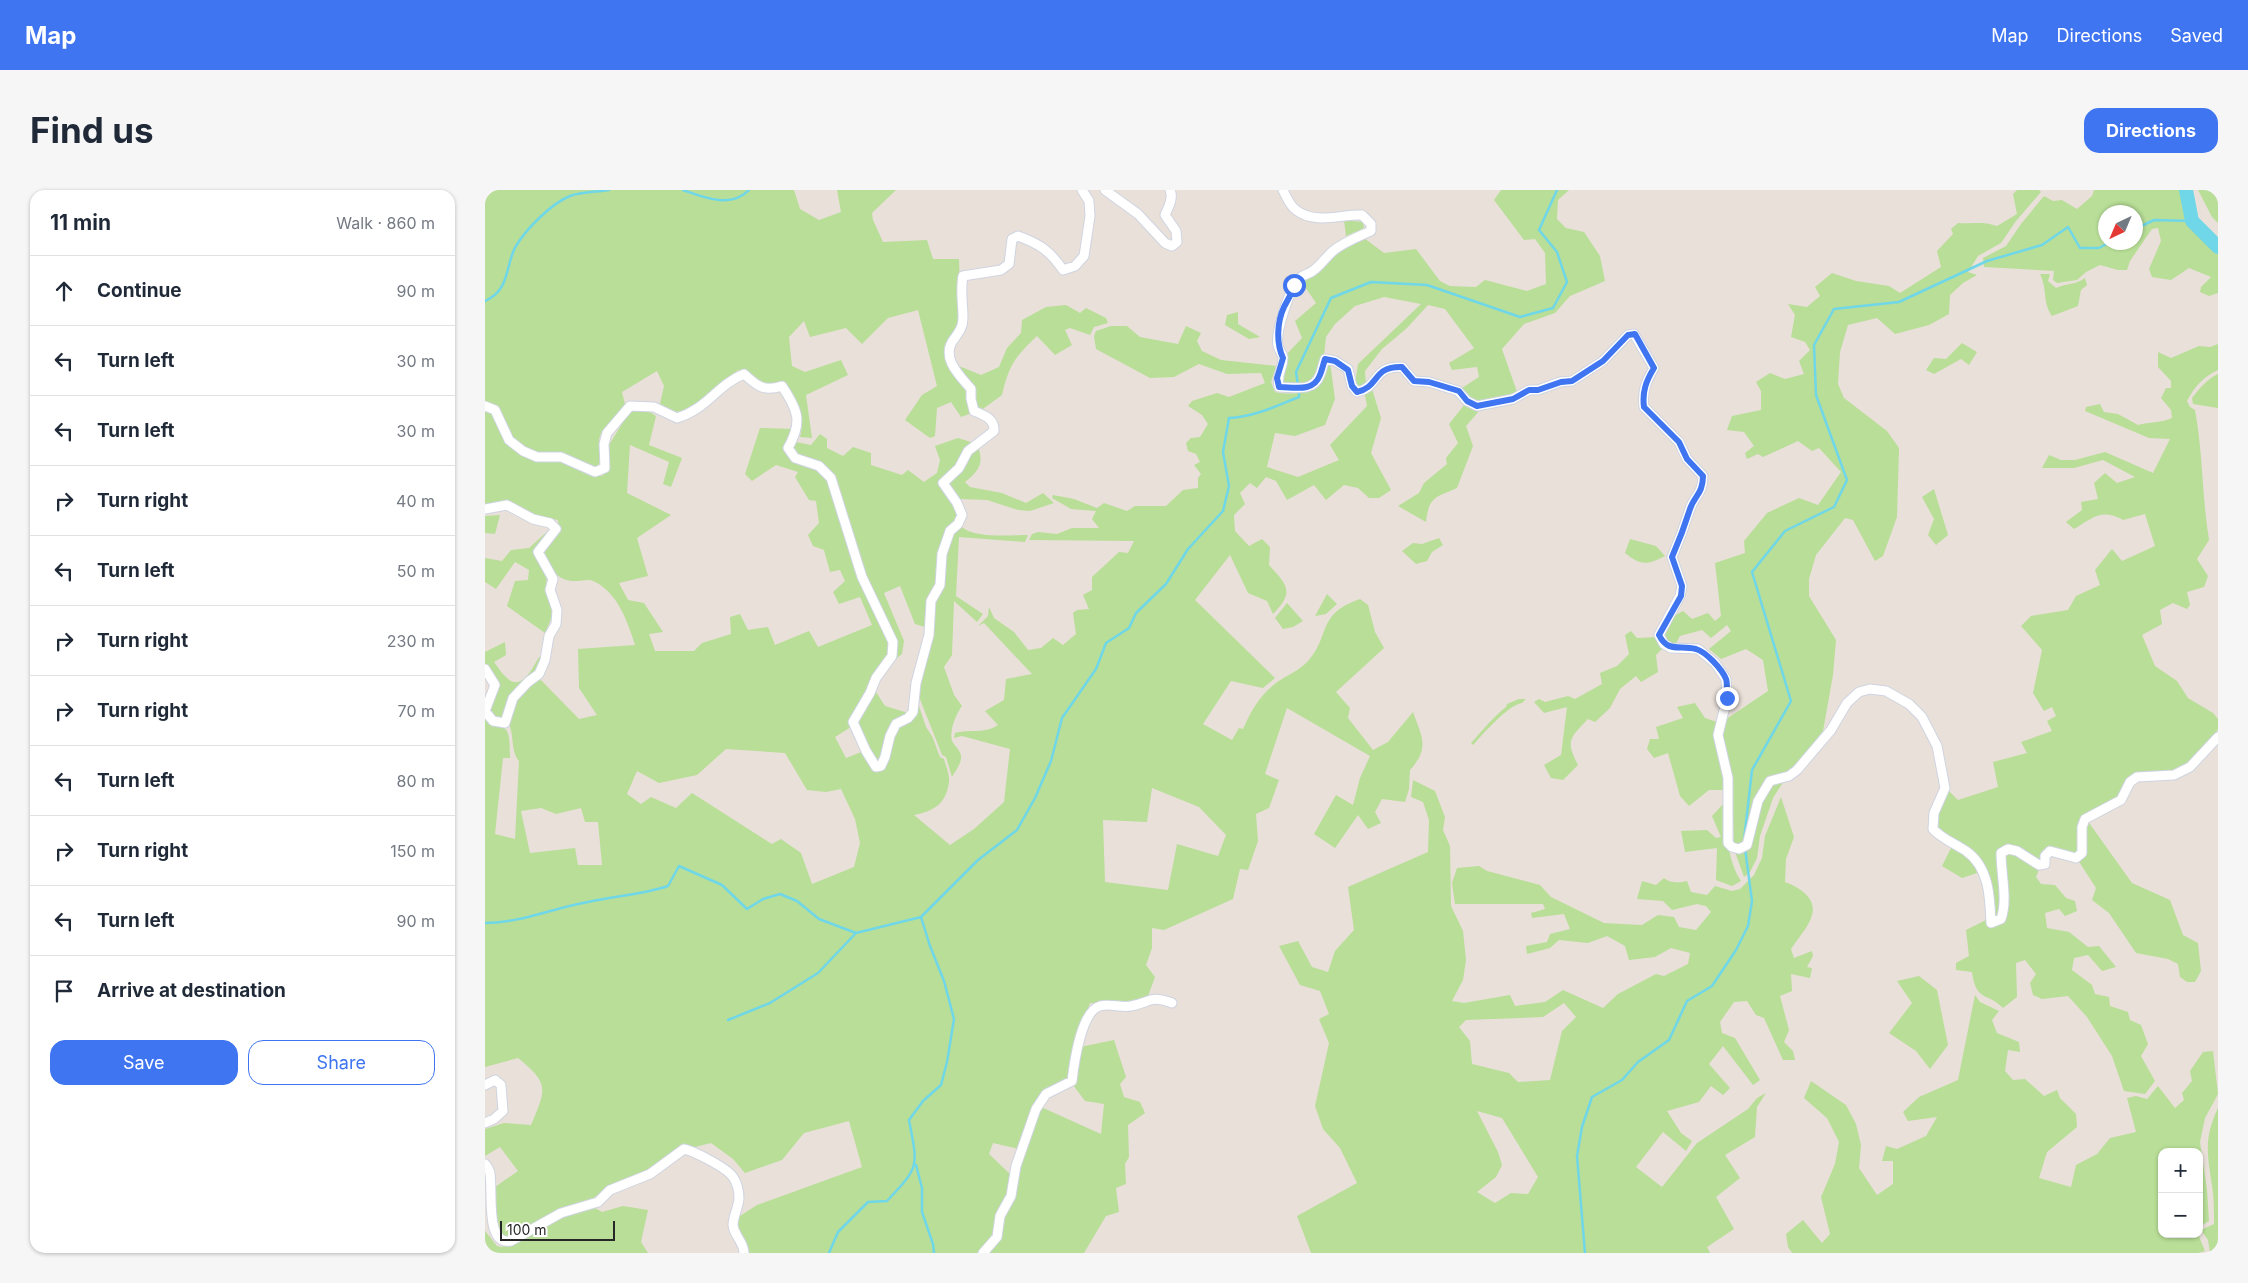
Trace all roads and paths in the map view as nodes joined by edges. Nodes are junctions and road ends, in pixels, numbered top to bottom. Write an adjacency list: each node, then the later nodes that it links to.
1 (1082, 190): 5 (street)
2 (1105, 190): 3 (street)
3 (1170, 190)
4 (1283, 190): 8 (street)
5 (485, 406)
6 (485, 509): 7 (street)
7 (485, 669)
8 (2218, 737)
9 (1172, 1003): 14 (street)
10 (485, 1085): 11 (street)
11 (485, 1123)
12 (485, 1164): 13 (street)
13 (744, 1253)
14 (983, 1253)

